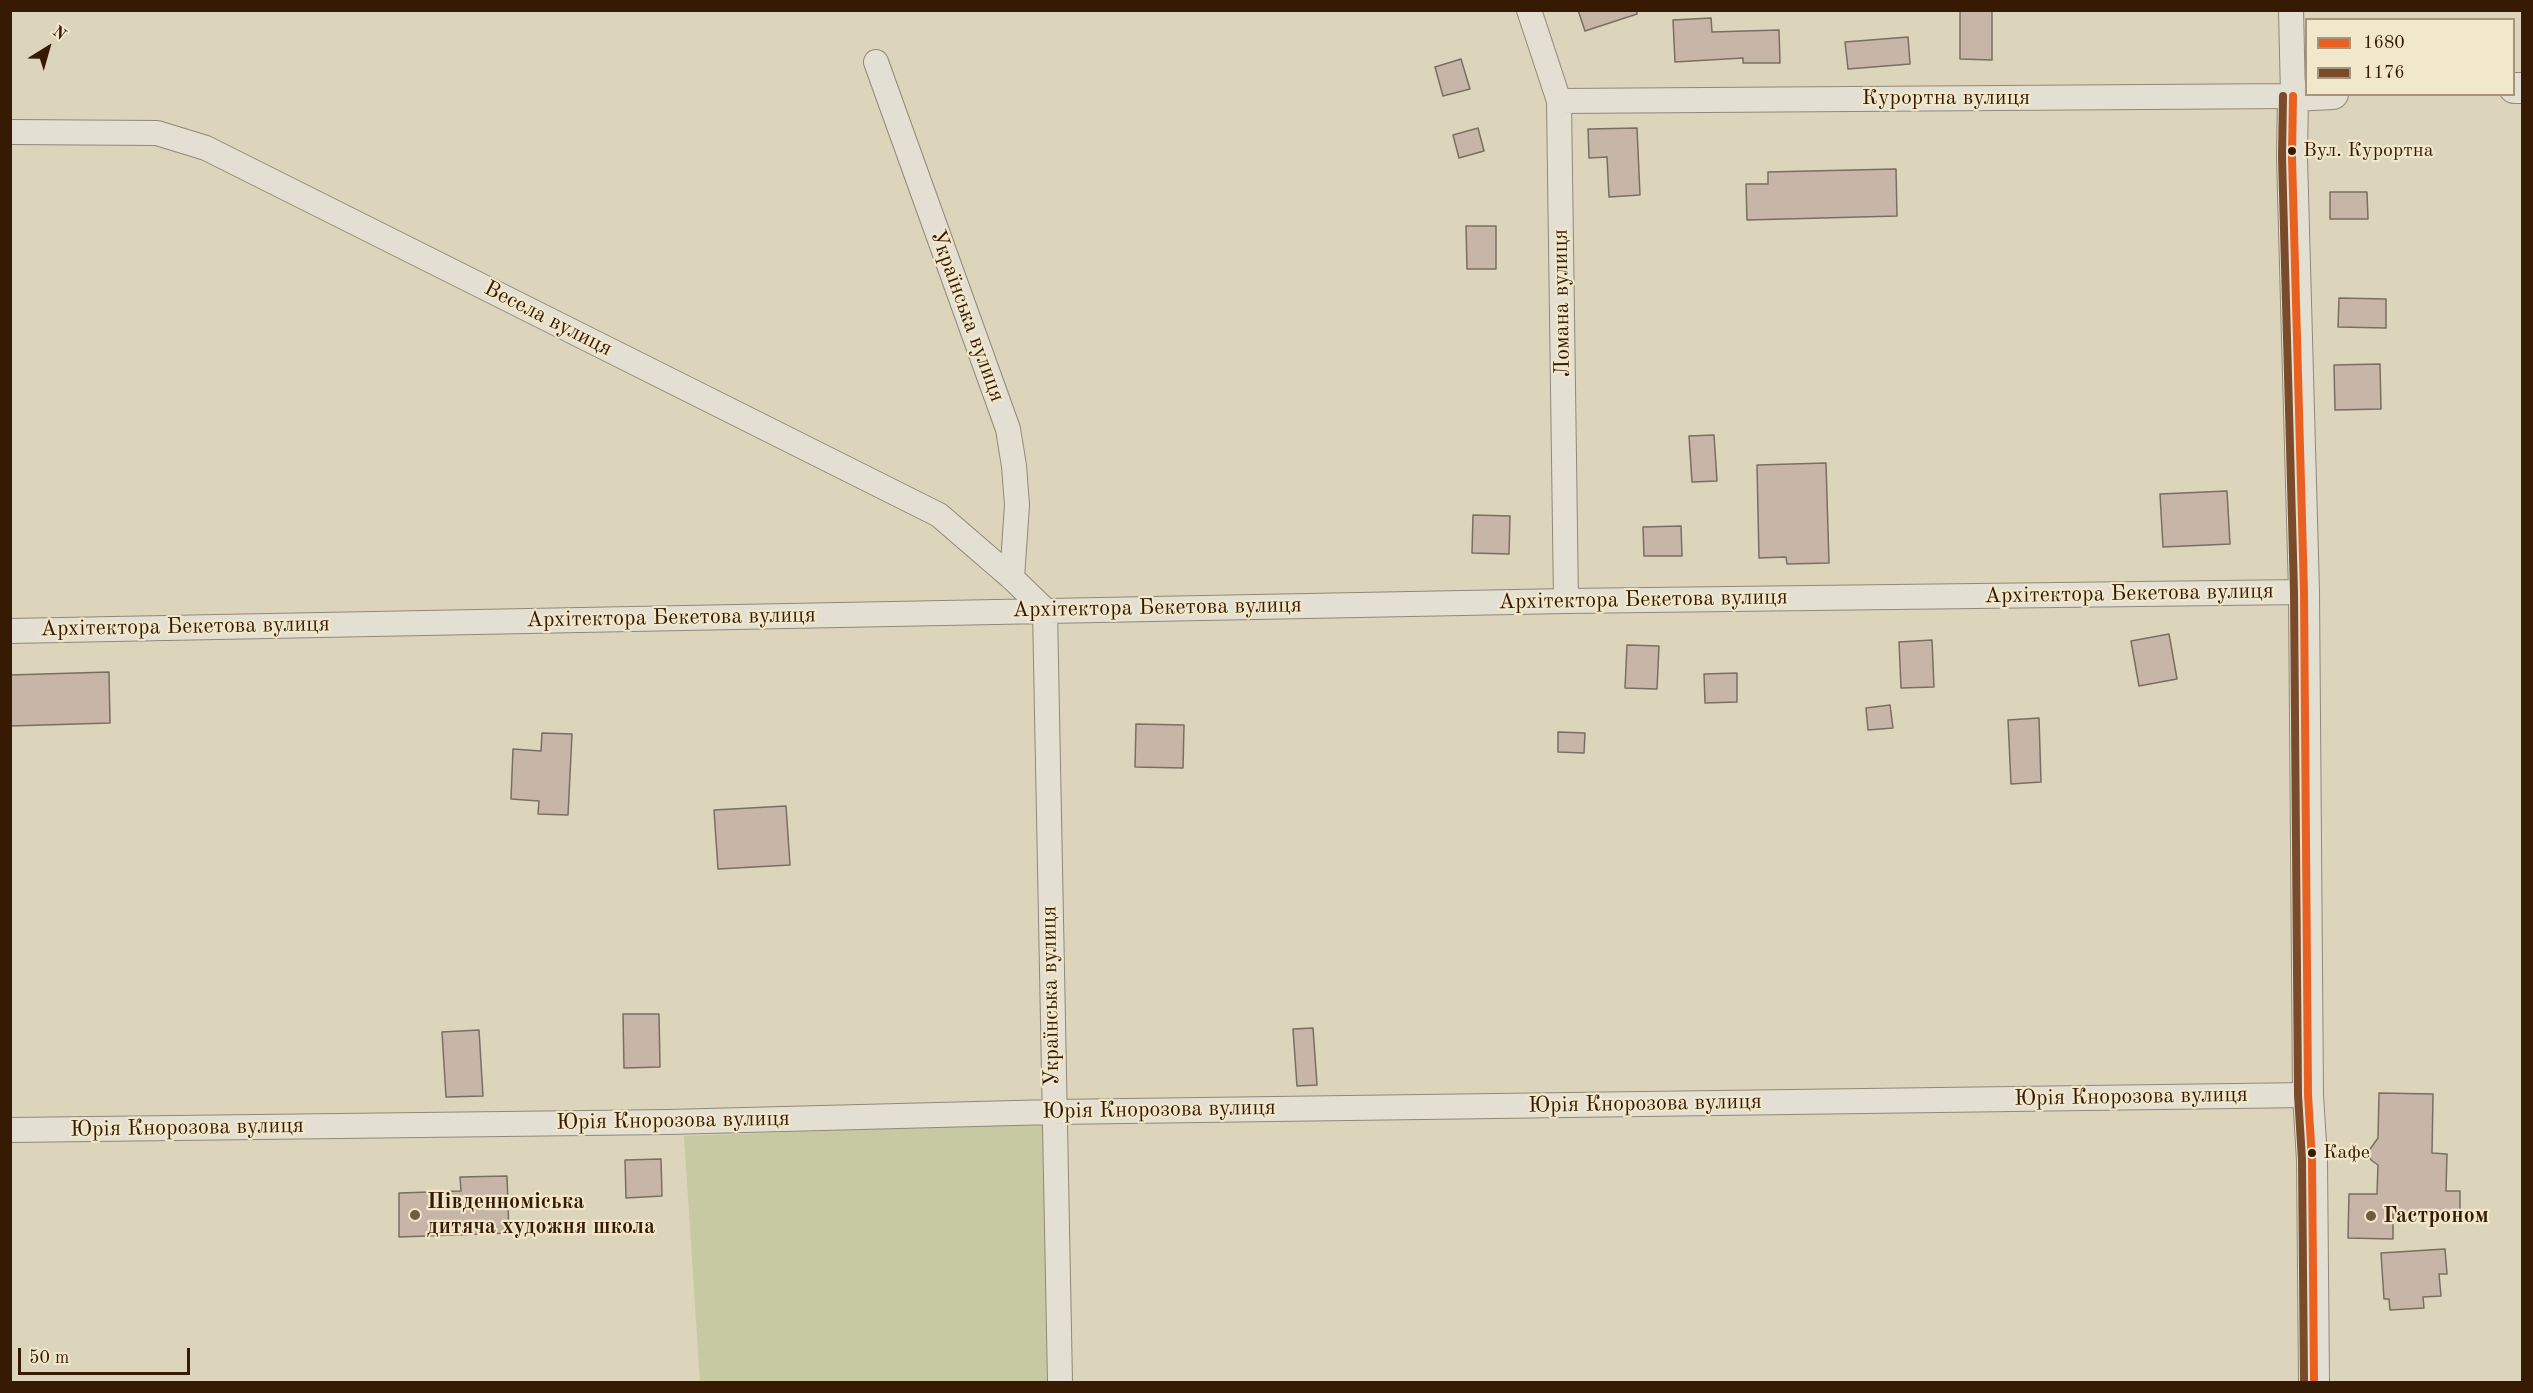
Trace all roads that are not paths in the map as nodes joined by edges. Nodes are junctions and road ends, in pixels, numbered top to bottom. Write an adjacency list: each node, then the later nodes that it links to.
1 (1529, 10): 6 (street, Ломана вулиця)
2 (2291, 10): 5 (street)
3 (876, 62): 8 (street, Українська вулиця)
4 (2305, 95): 5 (street, Курортна вулиця)
5 (2293, 96): 6 (street, Курортна вулиця); 9 (street)
6 (1559, 101): 10 (street, Ломана вулиця)
7 (10, 132): 8 (street, Весела вулиця)
8 (1012, 578): 11 (street, Весела вулиця)
9 (2304, 592): 10 (street, Архітектора Бекетова вулиця); 13 (street)
10 (1566, 601): 11 (street, Архітектора Бекетова вулиця)
11 (1045, 610): 12 (street, Архітектора Бекетова вулиця); 14 (street, Українська вулиця)
12 (10, 631)
13 (2308, 1095): 14 (street, Юрія Кнорозова вулиця); 17 (street)
14 (1053, 1112): 15 (street, Юрія Кнорозова вулиця); 16 (street, Українська вулиця)
15 (10, 1130)
16 (1060, 1383)
17 (2314, 1383)

